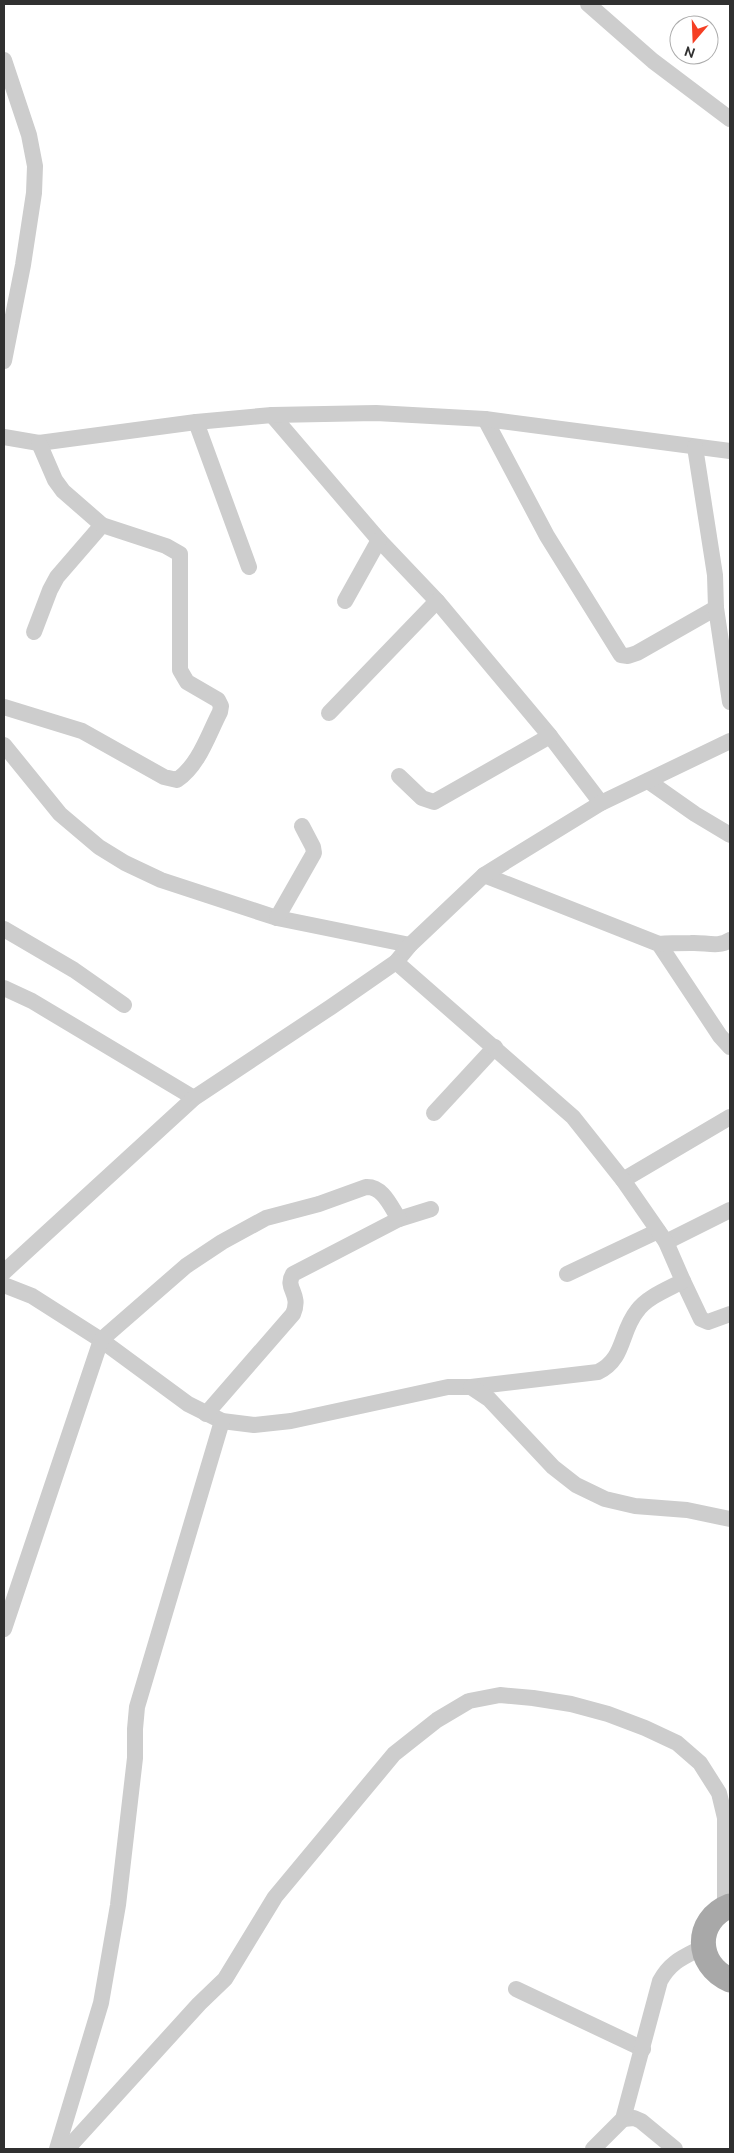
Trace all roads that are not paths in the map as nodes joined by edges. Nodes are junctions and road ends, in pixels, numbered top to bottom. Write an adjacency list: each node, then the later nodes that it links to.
1 (588, 4): 3 (street)
2 (5, 68): 4 (street)
3 (730, 119)
4 (4, 361)
5 (272, 415): 6 (street); 7 (street); 13 (street)
6 (485, 419): 10 (street); 18 (street)
7 (196, 422): 9 (street); 14 (street)
8 (4, 437): 9 (street)
9 (38, 443): 12 (street)
10 (695, 447): 11 (street); 15 (street)
11 (730, 451)
12 (102, 524): 19 (street); 21 (street)
13 (380, 540): 16 (street); 17 (street)
14 (249, 567)
15 (723, 575): 18 (street)
16 (345, 602)
17 (437, 602): 22 (street); 23 (street)
18 (716, 608): 20 (street)
19 (34, 632)
20 (730, 702)
21 (4, 707)
22 (329, 713)
23 (550, 736): 26 (street); 28 (street)
24 (730, 741): 27 (street)
25 (4, 745): 32 (street)
26 (399, 776)
27 (648, 781): 28 (street); 30 (street)
28 (602, 803): 31 (street)
29 (302, 826): 32 (street)
30 (730, 835)
31 (484, 874): 35 (street); 36 (street)
32 (277, 918): 36 (street)
33 (4, 929): 39 (street)
34 (730, 940): 35 (street)
35 (659, 944): 41 (street)
36 (410, 945): 37 (street)
37 (396, 962): 40 (street); 42 (street)
38 (4, 988): 42 (street)
39 (124, 1005)
40 (495, 1047): 43 (street); 45 (street)
41 (730, 1047)
42 (194, 1098): 50 (street)
43 (434, 1114)
44 (730, 1117): 45 (street)
45 (623, 1180): 49 (street)
46 (431, 1209): 48 (street)
47 (730, 1210): 49 (street)
48 (399, 1219): 55 (street); 57 (street)
49 (662, 1237): 51 (street); 52 (street)
50 (4, 1272)
51 (567, 1274)
52 (683, 1280): 54 (street); 56 (street)
53 (4, 1285): 55 (street)
54 (730, 1314)
55 (101, 1340): 57 (street); 60 (street)
56 (471, 1387): 58 (street); 59 (street)
57 (206, 1414): 58 (street)
58 (222, 1422): 67 (street)
59 (730, 1519)
60 (4, 1629)
61 (727, 1908): 62 (main road); 68 (street)
62 (703, 1948): 63 (main road); 65 (street)
63 (730, 1980)
64 (516, 1989): 65 (street)
65 (643, 2049): 66 (street)
66 (623, 2119): 69 (street); 70 (street)
67 (57, 2149)
68 (67, 2149)
69 (593, 2149)
70 (675, 2149)

